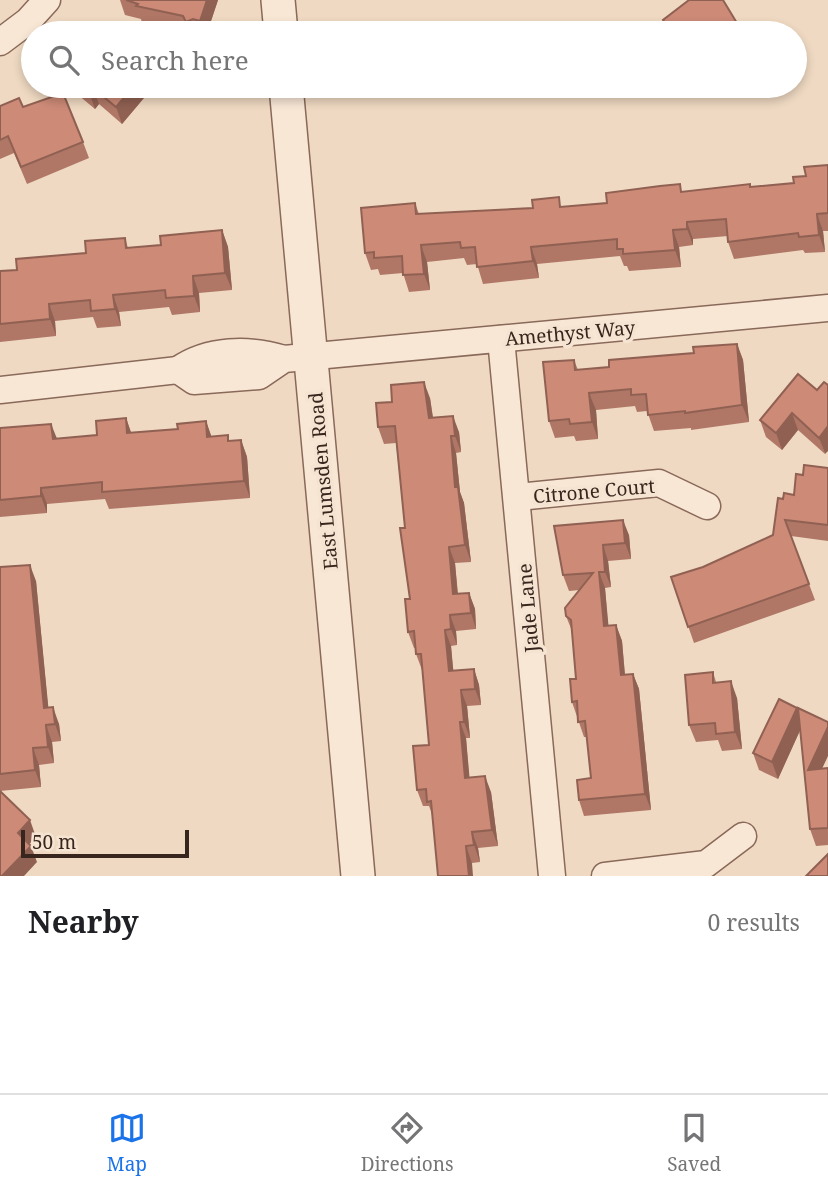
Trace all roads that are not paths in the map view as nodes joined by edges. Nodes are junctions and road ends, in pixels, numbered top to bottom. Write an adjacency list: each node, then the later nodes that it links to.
1 (47, 0): 3 (street)
2 (278, 0): 4 (street)
3 (28, 21)
4 (280, 21)
5 (21, 26): 6 (street)
6 (0, 42)
7 (287, 98): 10 (street, East Lumsden Road)
8 (828, 309): 9 (street, Amethyst Way)
9 (501, 340): 10 (street, Amethyst Way); 12 (street, Jade Lane)
10 (298, 358): 11 (street, Amethyst Way); 15 (street, East Lumsden Road)
11 (0, 390)
12 (519, 497): 13 (street, Citrone Court); 16 (street, Jade Lane)
13 (707, 506)
14 (743, 836): 17 (street)
15 (358, 876)
16 (552, 876)
17 (604, 876)

